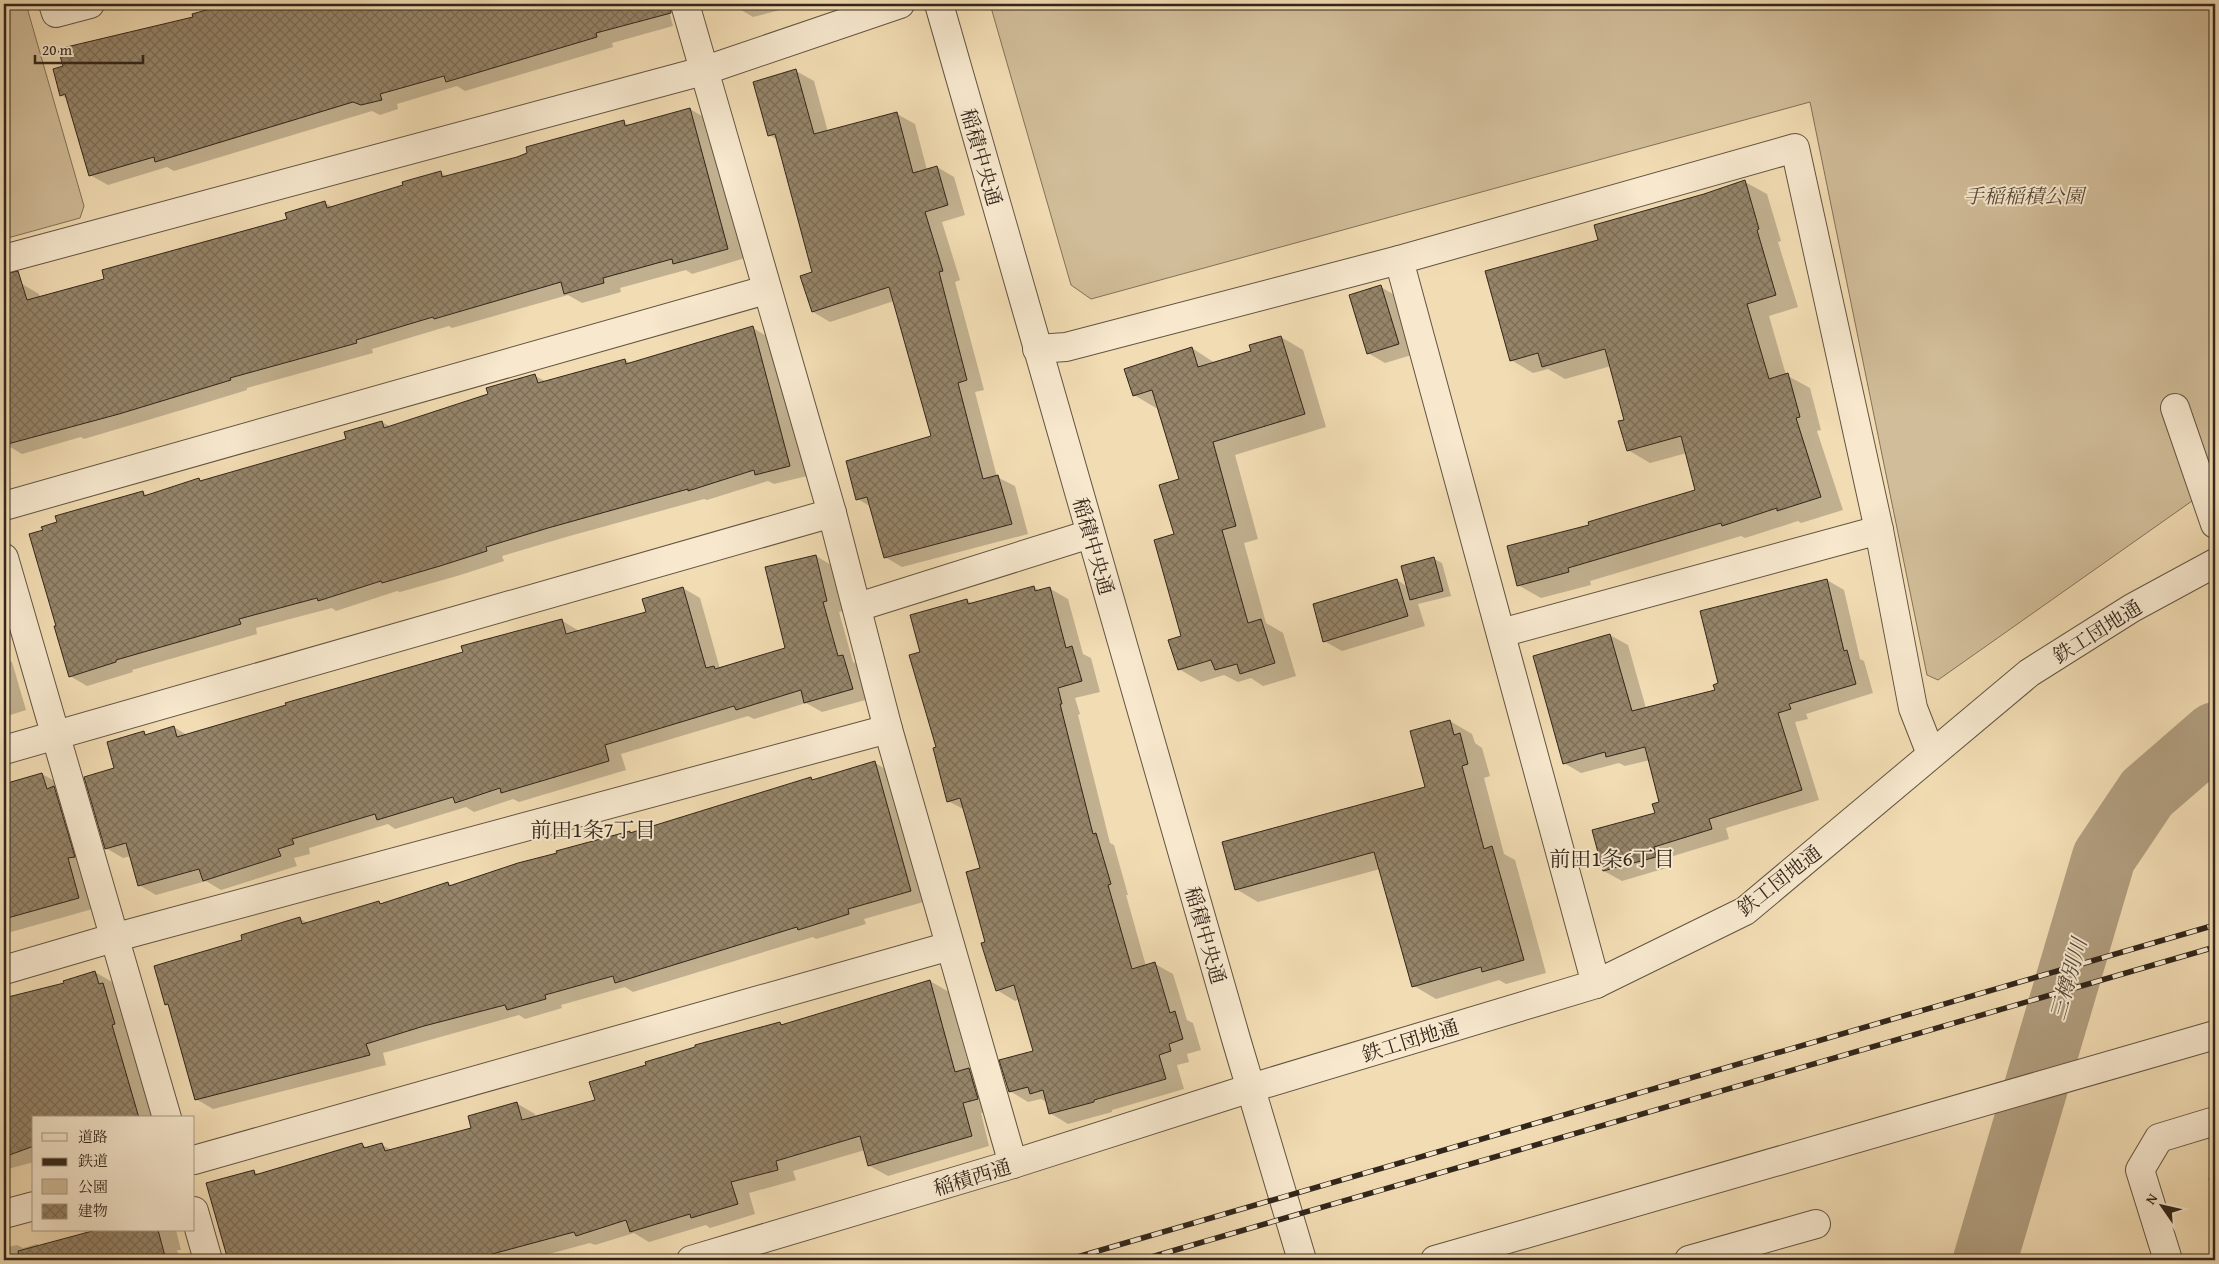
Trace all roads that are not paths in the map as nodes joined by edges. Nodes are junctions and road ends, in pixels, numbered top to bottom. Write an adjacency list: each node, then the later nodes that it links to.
1 (53, 4): 2 (street)
2 (90, 4)
3 (684, 4): 6 (street)
4 (900, 4): 6 (street)
5 (939, 4): 10 (street, 稲積中央通)
6 (703, 71): 7 (street); 9 (street)
7 (4, 259)
8 (1399, 260): 10 (street); 15 (street); 20 (street)
9 (766, 290): 12 (street); 13 (street)
10 (1036, 349): 16 (street, 稲積中央通)
11 (2175, 408): 14 (street)
12 (4, 506)
13 (832, 513): 19 (street); 22 (street)
14 (2215, 524)
15 (1879, 530): 20 (street); 24 (street)
16 (1090, 534): 19 (street); 30 (street, 稲積中央通)
17 (4, 558): 22 (street)
18 (2215, 563): 24 (street, 鉄工団地通)
19 (858, 607): 21 (street)
20 (1501, 633): 28 (street)
21 (888, 729): 25 (street); 26 (street)
22 (55, 735): 23 (street); 25 (street)
23 (4, 750)
24 (1931, 754): 28 (street, 鉄工団地通)
25 (113, 938): 27 (street); 31 (street)
26 (950, 946): 33 (street); 34 (street)
27 (4, 970)
28 (1596, 984): 30 (street, 鉄工団地通)
29 (2215, 1035): 42 (street)
30 (1251, 1088): 34 (street, 稲積西通); 41 (street, 稲積中央通)
31 (166, 1116)
32 (2215, 1121): 44 (street)
33 (195, 1160)
34 (1014, 1164): 40 (street, 稲積西通)
35 (32, 1207): 36 (street)
36 (4, 1214)
37 (195, 1214): 39 (street)
38 (1816, 1224): 43 (street)
39 (208, 1260)
40 (691, 1260)
41 (1302, 1260)
42 (1435, 1260)
43 (1688, 1260)
44 (2168, 1260)

